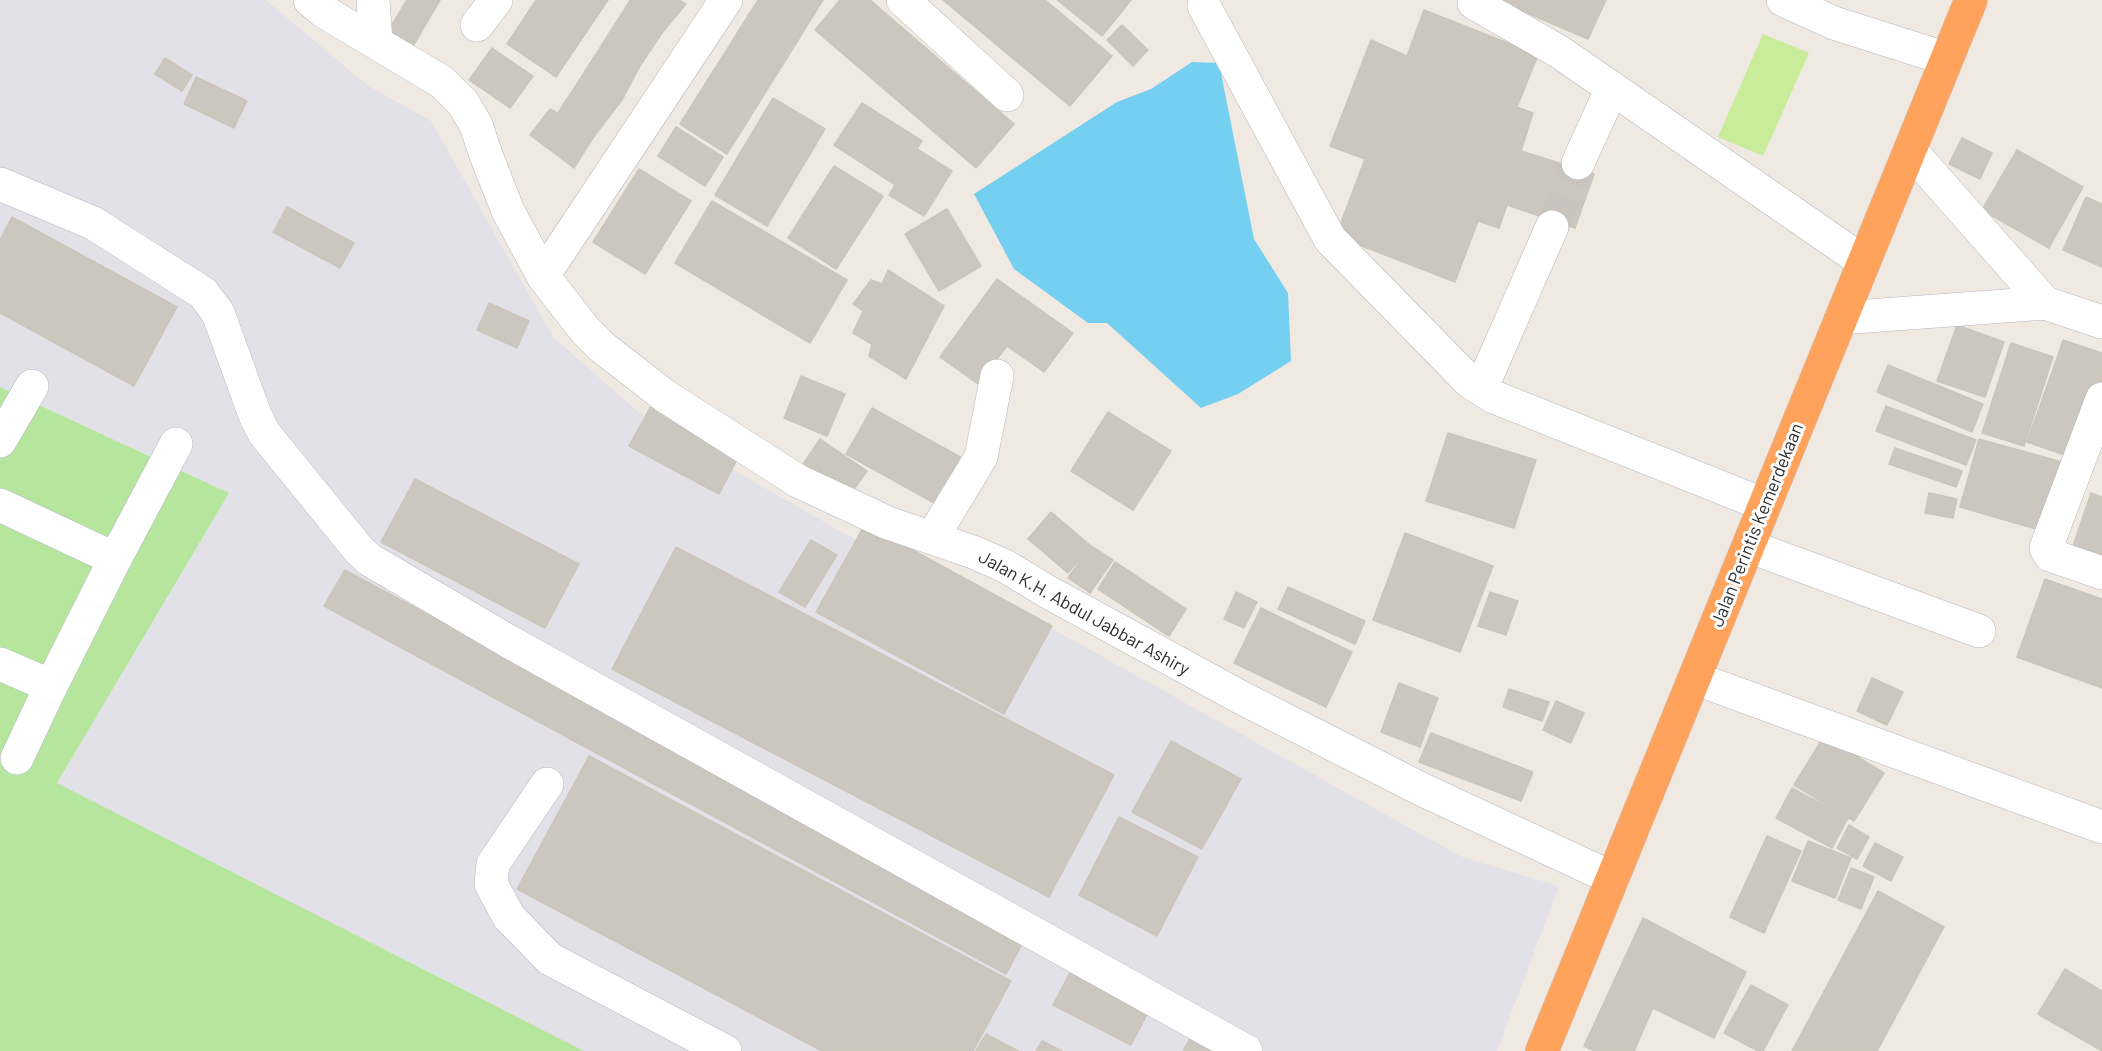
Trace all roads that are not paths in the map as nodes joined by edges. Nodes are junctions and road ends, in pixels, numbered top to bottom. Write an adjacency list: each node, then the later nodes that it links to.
1 (310, 0): 10 (street, Jalan K.H. Abdul Jabbar Ashiry)
2 (373, 0): 10 (street)
3 (726, 0): 19 (street)
4 (903, 0): 13 (street)
5 (1783, 0): 9 (street)
6 (1971, 0): 11 (highway, Jalan Perintis Kemerdekaan)
7 (1474, 3): 12 (street)
8 (1204, 6): 25 (street)
9 (1841, 12): 11 (street)
10 (376, 42): 19 (street, Jalan K.H. Abdul Jabbar Ashiry)
11 (1947, 59): 14 (highway, Jalan Perintis Kemerdekaan)
12 (1612, 88): 15 (street); 18 (street)
13 (1006, 95)
14 (1910, 150): 18 (highway, Jalan Perintis Kemerdekaan); 20 (street)
15 (1578, 163)
16 (0, 184): 44 (street)
17 (1552, 227): 25 (street)
18 (1864, 262): 21 (highway, Jalan Perintis Kemerdekaan)
19 (543, 276): 31 (street, Jalan K.H. Abdul Jabbar Ashiry)
20 (2045, 303): 21 (street); 22 (street)
21 (1842, 318): 30 (highway, Jalan Perintis Kemerdekaan)
22 (2102, 322)
23 (997, 376): 31 (street)
24 (32, 386): 27 (street)
25 (1481, 389): 30 (street)
26 (2102, 399): 34 (street)
27 (0, 441)
28 (176, 444): 33 (street)
29 (0, 505): 33 (street)
30 (1765, 506): 32 (highway, Jalan Perintis Kemerdekaan)
31 (932, 538): 42 (street, Jalan K.H. Abdul Jabbar Ashiry)
32 (1748, 546): 35 (street); 37 (highway, Jalan Perintis Kemerdekaan)
33 (115, 559): 38 (street)
34 (2102, 573)
35 (1979, 631)
36 (0, 664): 38 (street)
37 (1694, 678): 41 (street); 42 (highway, Jalan Perintis Kemerdekaan)
38 (51, 686): 39 (street)
39 (17, 758)
40 (547, 783): 43 (street)
41 (2102, 827)
42 (1612, 878): 45 (highway, Jalan Perintis Kemerdekaan)
43 (725, 1051)
44 (1246, 1051)
45 (1543, 1051)

